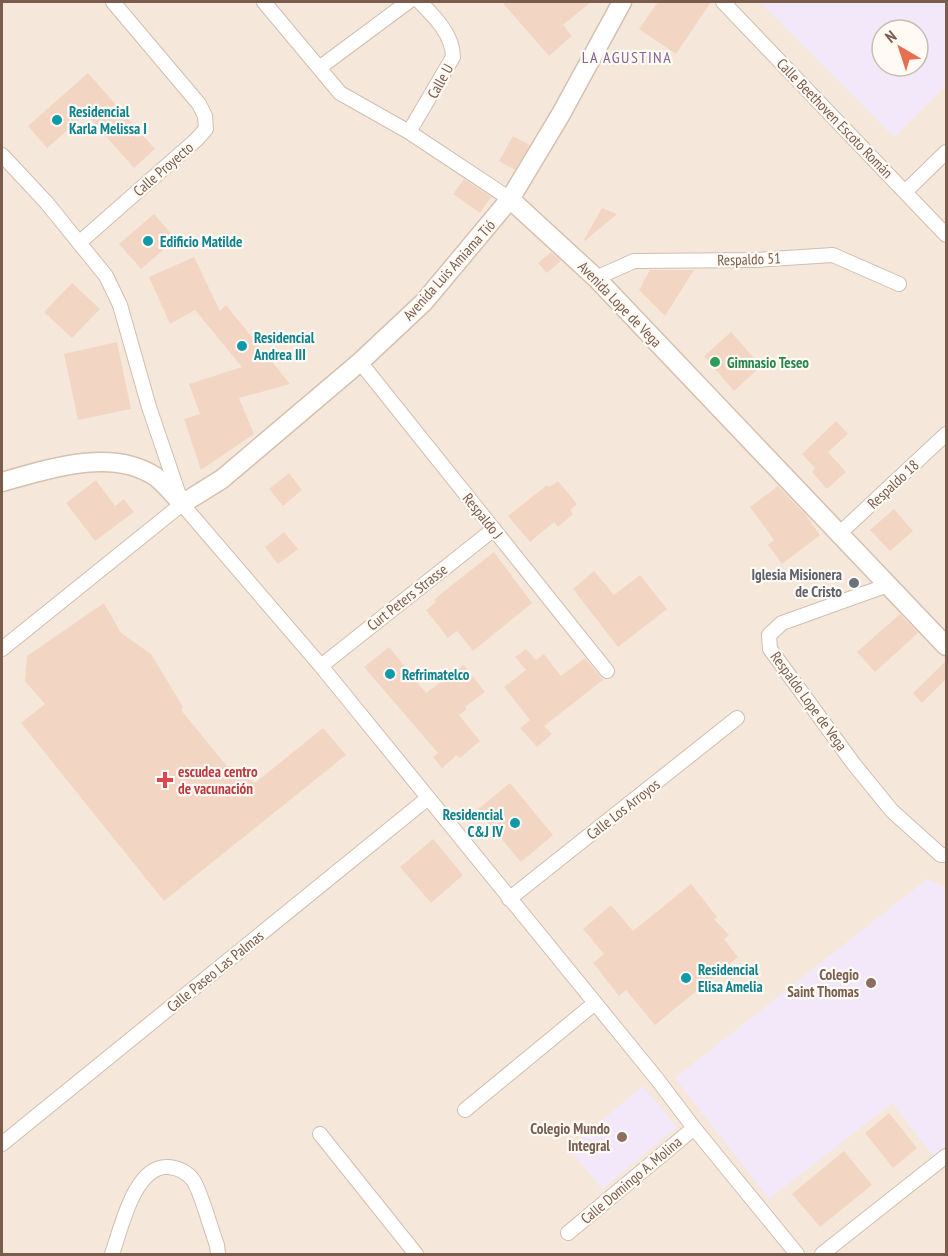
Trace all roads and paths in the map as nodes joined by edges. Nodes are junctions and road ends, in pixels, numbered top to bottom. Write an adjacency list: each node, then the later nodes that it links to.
1 (113, 2): 14 (street, Calle Proyecto)
2 (264, 2): 7 (street, Avenida Lope de Vega)
3 (408, 2): 7 (street)
4 (420, 2): 8 (street, Calle U)
5 (622, 2): 12 (main road, Avenida Luis Amiama Tió)
6 (723, 2): 11 (street, Calle Beethoven Escoto Román)
7 (319, 68): 8 (street, Avenida Lope de Vega)
8 (409, 132): 12 (street, Avenida Lope de Vega)
9 (946, 152): 11 (street)
10 (2, 154): 14 (street)
11 (906, 191): 13 (street, Calle Beethoven Escoto Román)
12 (510, 199): 15 (main road, Avenida Lope de Vega); 17 (main road, Avenida Luis Amiama Tió)
13 (946, 235)
14 (80, 242): 20 (street)
15 (596, 278): 16 (street, Respaldo 51); 22 (main road, Avenida Lope de Vega)
16 (899, 284)
17 (360, 362): 20 (main road, Avenida Luis Amiama Tió); 21 (street, Respaldo J)
18 (946, 434): 22 (street, Respaldo 18)
19 (2, 482): 20 (main road)
20 (182, 504): 25 (street); 26 (street)
21 (494, 529): 26 (street, Curt Peters Strasse); 27 (street, Respaldo J)
22 (839, 534): 23 (main road, Avenida Lope de Vega)
23 (888, 585): 24 (main road, Avenida Lope de Vega); 30 (street, Respaldo Lope de Vega)
24 (946, 646)
25 (2, 649)
26 (321, 666): 29 (street)
27 (607, 671)
28 (737, 718): 31 (street, Calle Los Arroyos)
29 (428, 798): 31 (street); 36 (street, Calle Paseo Las Palmas)
30 (946, 855)
31 (509, 899): 32 (street)
32 (595, 1003): 33 (street); 34 (street)
33 (465, 1110)
34 (694, 1128): 38 (street, Calle Domingo A. Molina); 42 (street)
35 (320, 1134): 41 (street)
36 (2, 1144)
37 (946, 1156): 43 (street)
38 (568, 1233)
39 (112, 1254): 40 (street)
40 (218, 1254)
41 (416, 1254)
42 (797, 1254)
43 (822, 1254)

